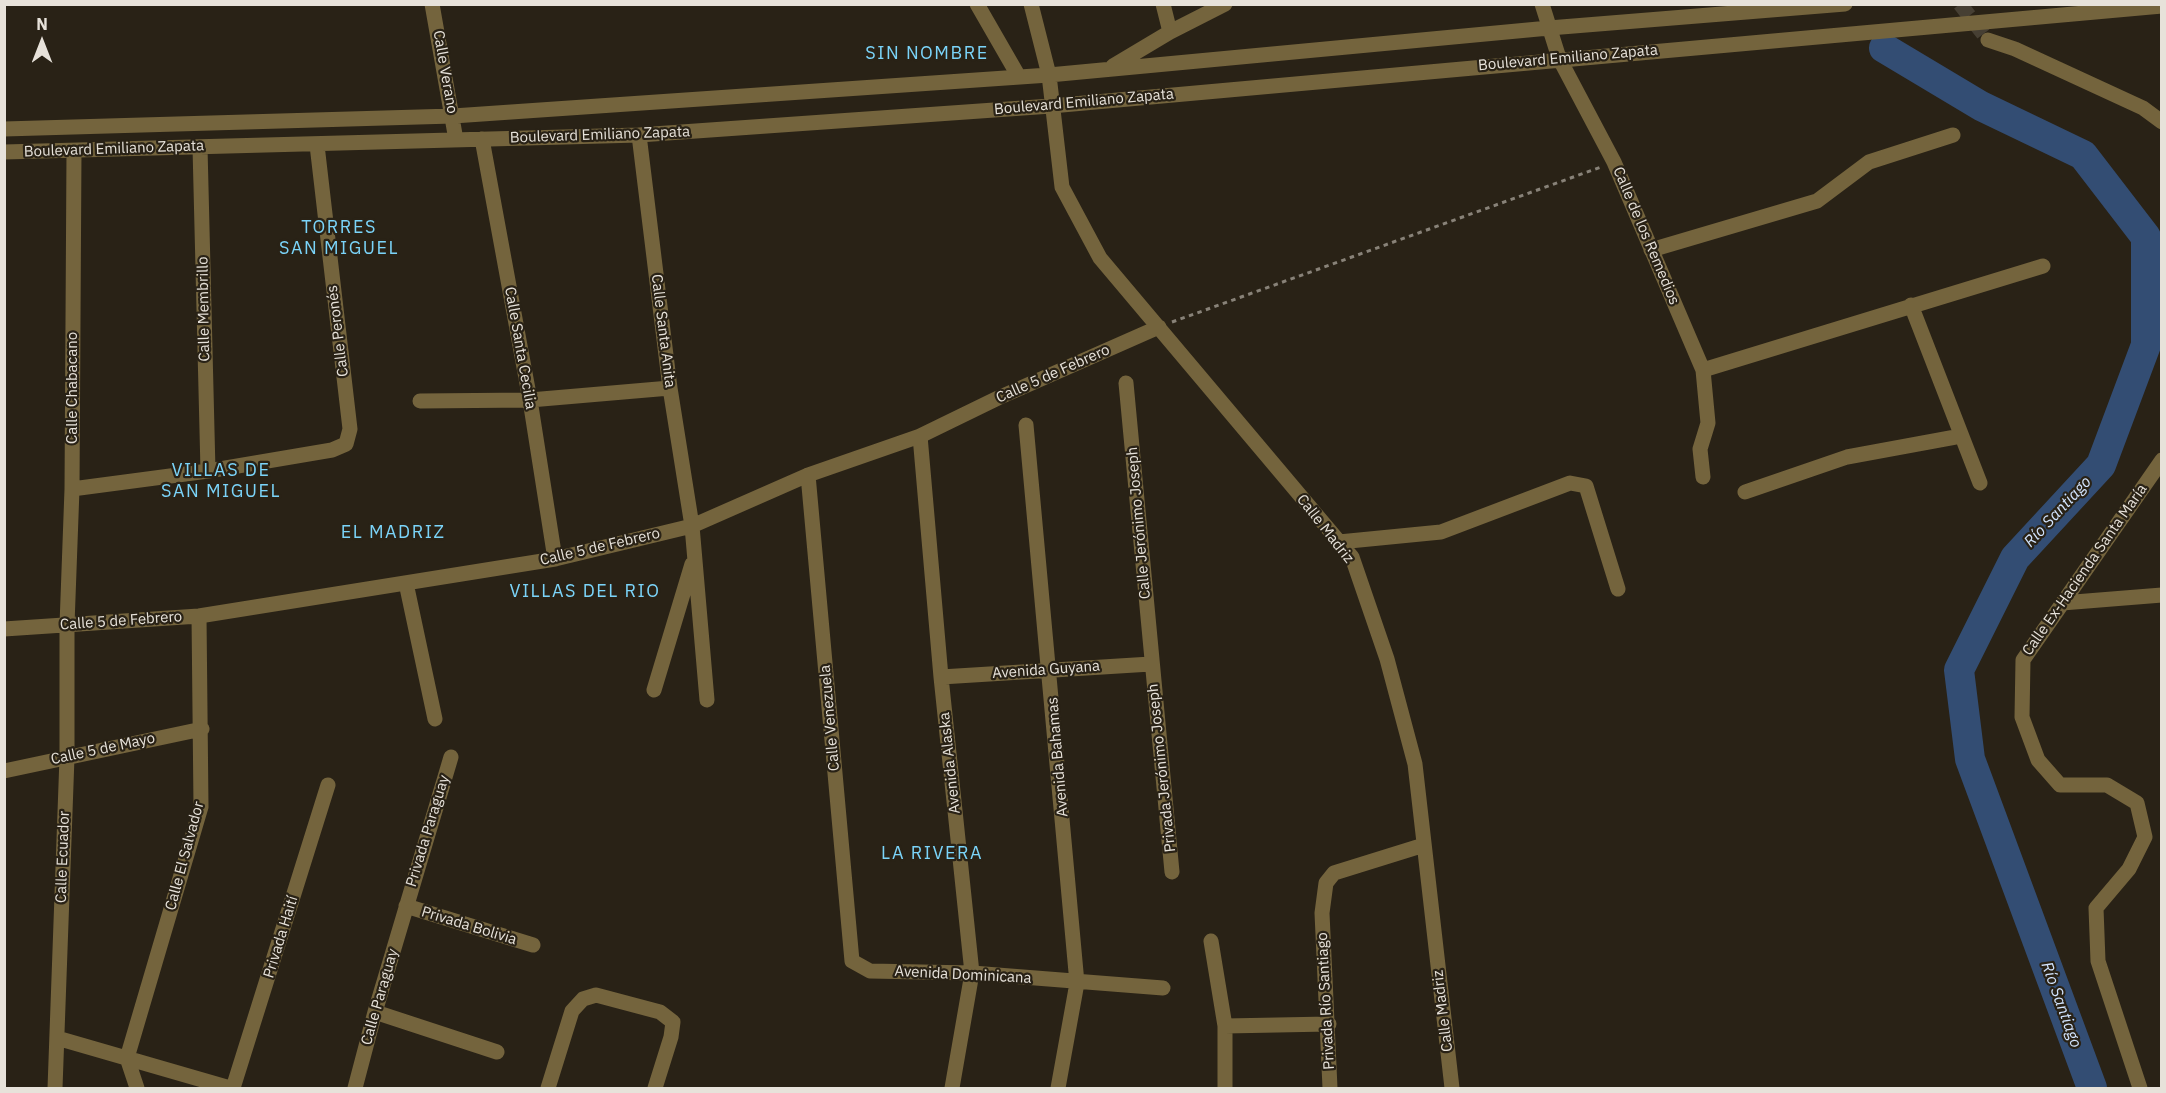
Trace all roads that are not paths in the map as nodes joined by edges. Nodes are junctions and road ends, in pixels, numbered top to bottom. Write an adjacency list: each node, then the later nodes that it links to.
1 (432, 4): 17 (street, Calle Verano)
2 (977, 4): 15 (street)
3 (1030, 4): 14 (street, Calle Madriz)
4 (1163, 4): 10 (street)
5 (1225, 4): 10 (street, Boulevard Emiliano Zapata)
6 (1542, 4): 9 (street, Calle de los Remedios)
7 (1845, 4): 9 (street, Boulevard Emiliano Zapata)
8 (2162, 6): 12 (street, Boulevard Emiliano Zapata)
9 (1549, 28): 12 (street, Calle de los Remedios); 13 (street, Boulevard Emiliano Zapata)
10 (1170, 32): 13 (street, Boulevard Emiliano Zapata)
11 (1988, 40): 18 (street)
12 (1560, 58): 16 (street, Boulevard Emiliano Zapata); 28 (street, Calle de los Remedios)
13 (1108, 69): 14 (street, Boulevard Emiliano Zapata)
14 (1049, 75): 15 (street, Boulevard Emiliano Zapata); 16 (street, Calle Madriz)
15 (1019, 77): 17 (street, Boulevard Emiliano Zapata)
16 (1051, 106): 20 (street, Boulevard Emiliano Zapata); 31 (street, Calle Madriz)
17 (453, 116): 19 (street, Boulevard Emiliano Zapata); 23 (street, Calle Verano)
18 (2162, 122)
19 (4, 129)
20 (639, 135): 22 (street, Boulevard Emiliano Zapata); 34 (street, Calle Santa Anita)
21 (1953, 135): 28 (street)
22 (482, 139): 23 (street, Boulevard Emiliano Zapata); 35 (street, Calle Santa Cecilia)
23 (456, 140): 24 (street, Boulevard Emiliano Zapata)
24 (317, 145): 25 (street, Boulevard Emiliano Zapata); 41 (street, Calle Peronés)
25 (200, 147): 26 (street, Boulevard Emiliano Zapata); 41 (street, Calle Membrillo)
26 (74, 151): 27 (street, Boulevard Emiliano Zapata); 45 (street, Calle Chabacano)
27 (4, 152)
28 (1652, 250): 32 (street, Calle de los Remedios)
29 (2043, 266): 30 (street)
30 (1911, 305): 32 (street); 39 (street)
31 (1160, 327): 38 (street, Calle 5 de Febrero); 48 (street, Calle Madriz)
32 (1703, 370): 43 (street, Calle de los Remedios)
33 (1126, 383): 58 (street, Calle Jerónimo Joseph)
34 (670, 388): 35 (street); 47 (street, Calle Santa Anita)
35 (530, 400): 36 (street); 50 (street, Calle Santa Cecilia)
36 (420, 401)
37 (1026, 425): 59 (street, Avenida Bahamas)
38 (920, 436): 42 (street, Calle 5 de Febrero); 60 (street, Avenida Alaska)
39 (1961, 436): 44 (street); 46 (street)
40 (2162, 460): 54 (street, Calle Ex-Hacienda Santa María)
41 (208, 471): 45 (street)
42 (808, 475): 47 (street, Calle 5 de Febrero); 74 (street, Calle Venezuela)
43 (1703, 477)
44 (1980, 483)
45 (72, 489): 56 (street, Calle Chabacano)
46 (1744, 492)
47 (692, 526): 49 (street, Calle Santa Anita); 50 (street, Calle 5 de Febrero)
48 (1339, 542): 52 (street); 69 (street, Calle Madriz)
49 (695, 555): 61 (street); 62 (street, Calle Santa Anita)
50 (555, 559): 51 (street, Calle 5 de Febrero)
51 (406, 583): 55 (street, Calle 5 de Febrero); 63 (street)
52 (1618, 589)
53 (2162, 595): 54 (street)
54 (2062, 603): 95 (street, Calle Ex-Hacienda Santa María)
55 (199, 616): 56 (street, Calle 5 de Febrero); 64 (street, Calle El Salvador)
56 (67, 625): 57 (street, Calle 5 de Febrero); 65 (street, Calle Ecuador)
57 (4, 630)
58 (1152, 664): 59 (street, Avenida Guyana); 70 (street, Privada Jerónimo Joseph)
59 (1050, 670): 60 (street, Avenida Guyana); 76 (street, Avenida Bahamas)
60 (941, 677): 75 (street, Avenida Alaska)
61 (654, 690)
62 (707, 700)
63 (435, 719)
64 (202, 729): 65 (street, Calle 5 de Mayo); 83 (street, Calle El Salvador)
65 (67, 757): 67 (street, Calle 5 de Mayo); 81 (street, Calle Ecuador)
66 (451, 757): 71 (street, Privada Paraguay)
67 (4, 771)
68 (328, 785): 86 (street, Privada Haití)
69 (1424, 845): 79 (street, Privada Río Santiago); 94 (street, Calle Madriz)
70 (1172, 872)
71 (406, 906): 73 (street, Privada Bolivia); 78 (street, Calle Paraguay)
72 (1211, 941): 80 (street)
73 (533, 945)
74 (852, 961): 75 (street, Avenida Dominicana)
75 (972, 973): 76 (street, Avenida Dominicana); 90 (street, Avenida Alaska)
76 (1077, 982): 77 (street, Avenida Dominicana); 91 (street, Avenida Bahamas)
77 (1163, 988)
78 (375, 1012): 82 (street); 87 (street, Calle Paraguay)
79 (1329, 1024): 80 (street); 93 (street, Privada Río Santiago)
80 (1225, 1026): 92 (street)
81 (57, 1038): 83 (street); 84 (street, Calle Ecuador)
82 (497, 1052)
83 (127, 1058): 85 (street); 86 (street)
84 (55, 1089)
85 (137, 1089)
86 (231, 1089)
87 (355, 1089)
88 (548, 1089): 89 (street)
89 (655, 1089)
90 (952, 1089)
91 (1058, 1089)
92 (1225, 1089)
93 (1330, 1089)
94 (1452, 1089)
95 (2140, 1089)

